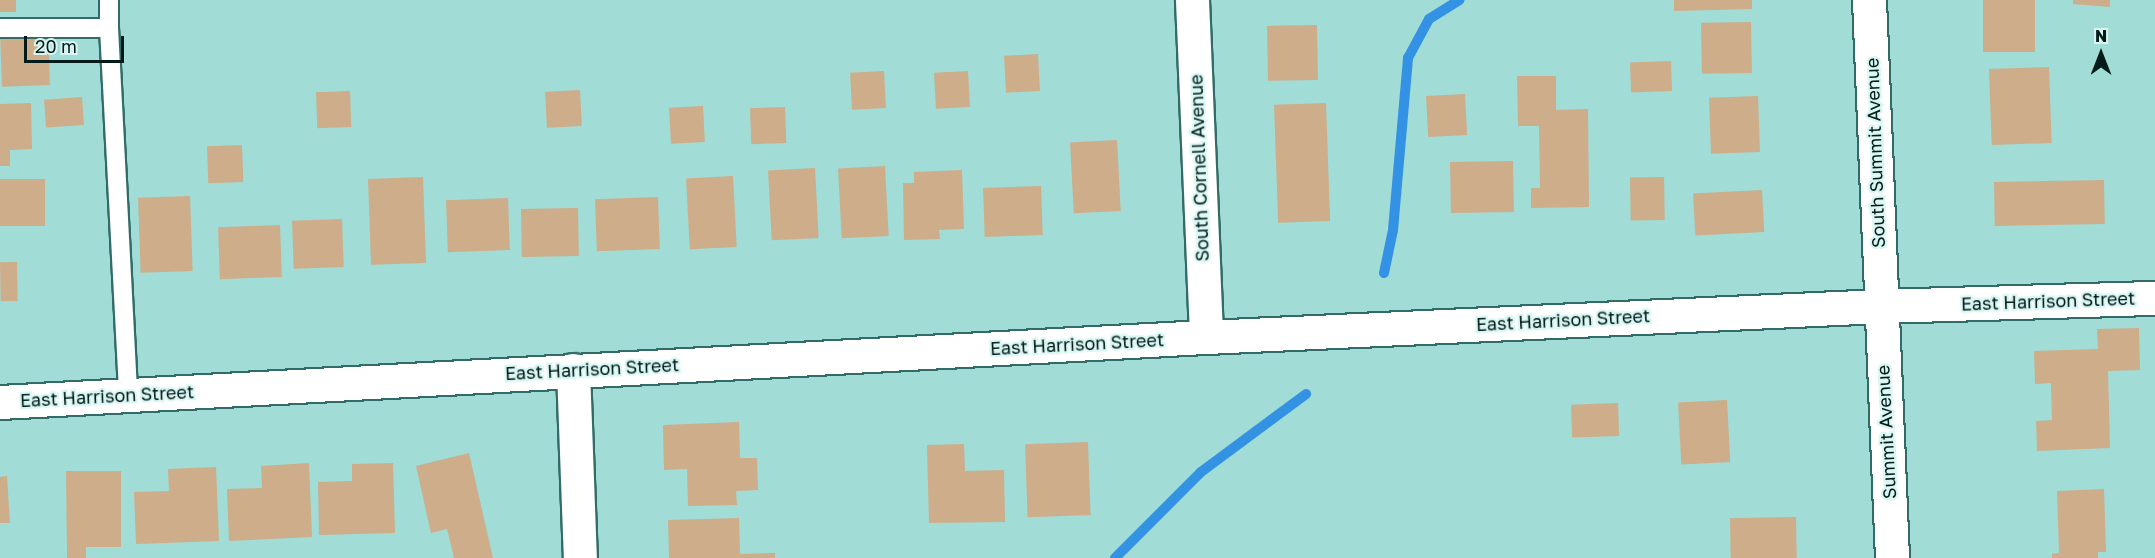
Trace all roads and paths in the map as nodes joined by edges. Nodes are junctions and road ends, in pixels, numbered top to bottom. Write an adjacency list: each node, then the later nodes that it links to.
1 (109, 0): 5 (lane)
2 (1192, 0): 8 (street, South Cornell Avenue)
3 (1869, 0): 7 (street, South Summit Avenue)
4 (0, 28): 5 (lane)
5 (109, 28): 10 (lane)
6 (2155, 298): 7 (street, East Harrison Street)
7 (1881, 306): 8 (street, East Harrison Street); 13 (street, Summit Avenue)
8 (1206, 337): 9 (street, East Harrison Street)
9 (573, 370): 10 (street, East Harrison Street); 12 (street)
10 (128, 395): 11 (street, East Harrison Street)
11 (0, 402)
12 (580, 558)
13 (1892, 558)

